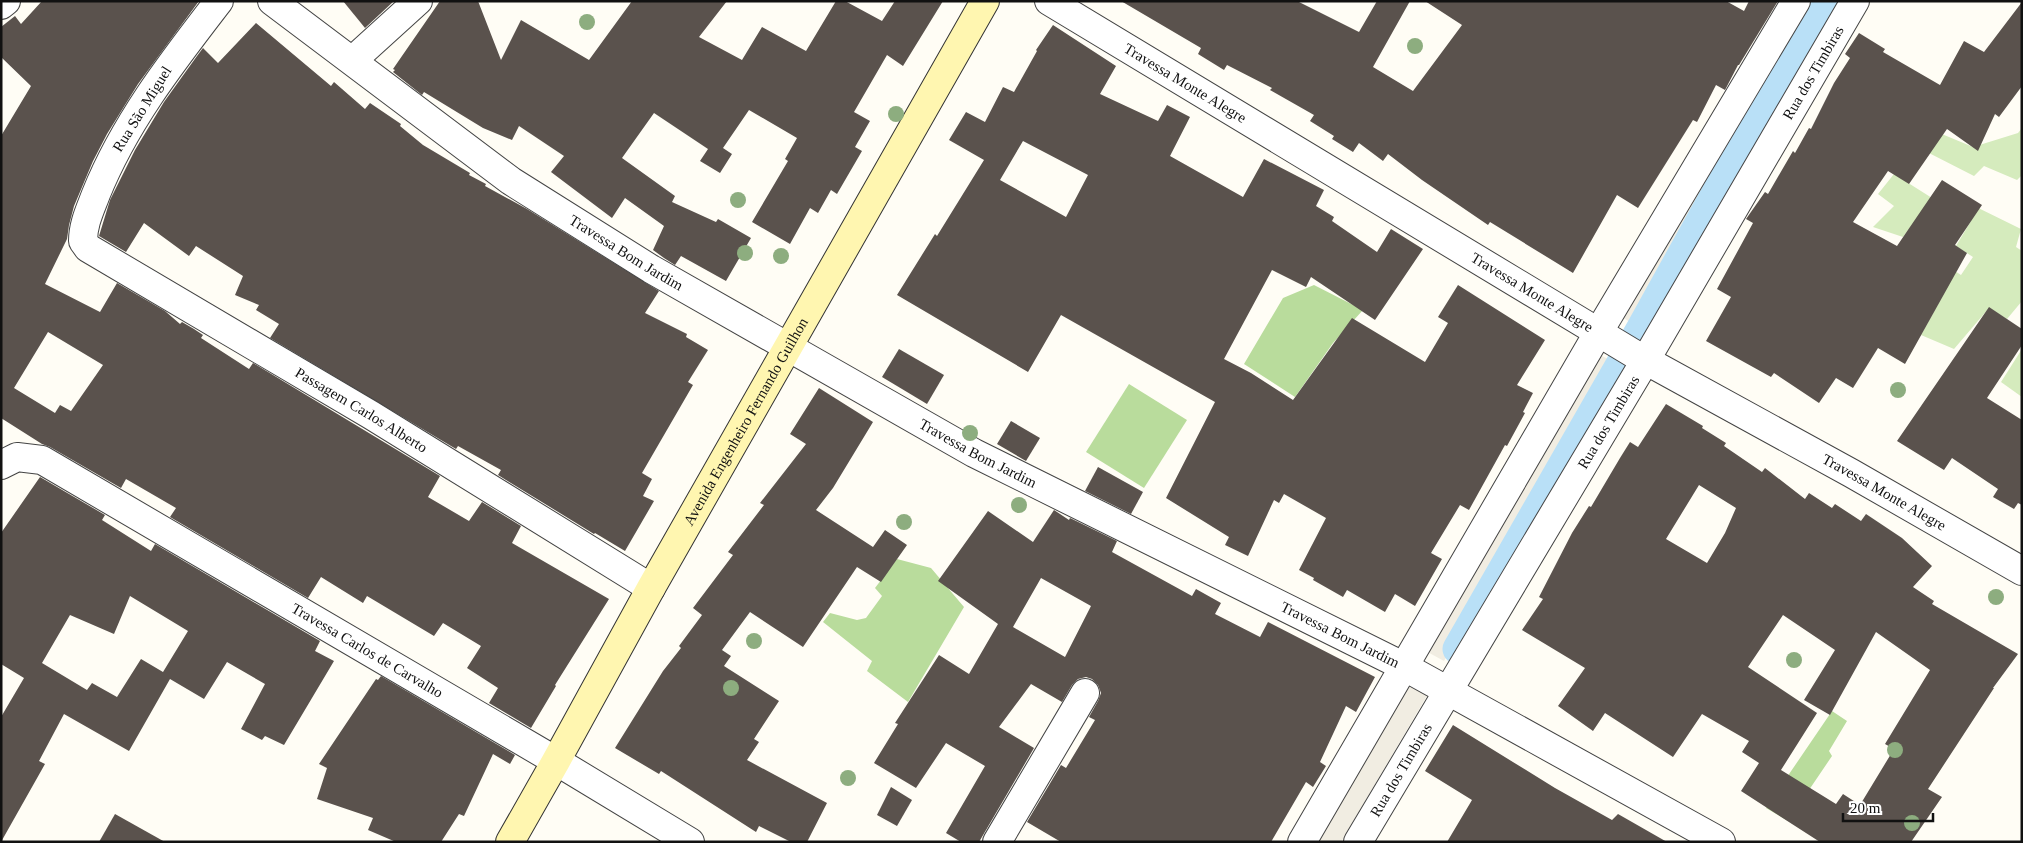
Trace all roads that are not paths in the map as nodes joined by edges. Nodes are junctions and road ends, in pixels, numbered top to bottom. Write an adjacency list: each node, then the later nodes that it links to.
1 (6, 1): 9 (street)
2 (219, 1): 11 (street, Rua São Miguel)
3 (272, 1): 10 (street, Travessa Bom Jardim)
4 (418, 1): 10 (street)
5 (985, 1): 13 (street, Avenida Engenheiro Fernando Guilhon)
6 (1049, 1): 12 (street, Travessa Monte Alegre)
7 (1796, 1): 12 (street)
8 (1855, 1): 14 (street, Rua dos Timbiras)
9 (1, 5)
10 (353, 60): 13 (street, Travessa Bom Jardim)
11 (83, 227): 17 (street, Passagem Carlos Alberto)
12 (1598, 333): 14 (street, Travessa Monte Alegre); 18 (street)
13 (789, 347): 17 (street, Avenida Engenheiro Fernando Guilhon); 18 (street, Travessa Bom Jardim)
14 (1645, 361): 16 (street, Travessa Monte Alegre); 19 (street, Rua dos Timbiras)
15 (1, 465): 21 (street, Travessa Carlos de Carvalho)
16 (2022, 571)
17 (652, 588): 21 (street, Avenida Engenheiro Fernando Guilhon)
18 (1410, 670): 19 (street, Travessa Bom Jardim); 25 (street)
19 (1449, 692): 26 (street, Rua dos Timbiras); 27 (street, Travessa Bom Jardim)
20 (1086, 694): 24 (street)
21 (556, 761): 22 (street, Avenida Engenheiro Fernando Guilhon); 23 (street, Travessa Carlos de Carvalho)
22 (510, 842)
23 (690, 842)
24 (997, 842)
25 (1302, 842)
26 (1358, 842)
27 (1721, 842)

